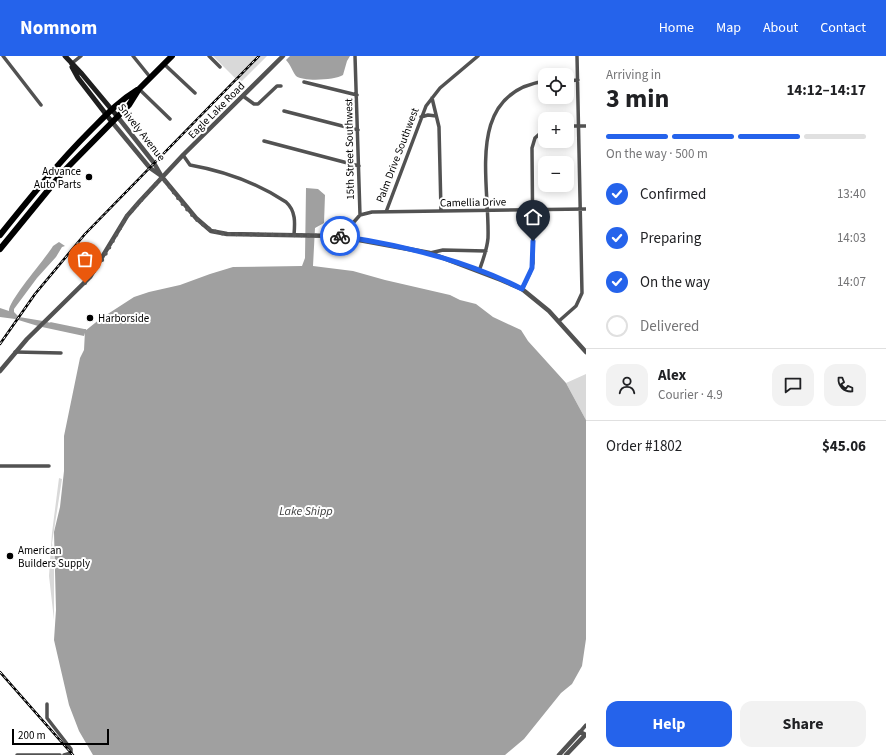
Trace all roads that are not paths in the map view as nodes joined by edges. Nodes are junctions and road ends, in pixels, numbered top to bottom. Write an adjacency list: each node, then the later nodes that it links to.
1 (2, 56): 25 (street)
2 (64, 56): 11 (main road, Snively Avenue)
3 (81, 56): 11 (street)
4 (133, 56): 14 (street)
5 (172, 56): 12 (highway)
6 (209, 56): 13 (street)
7 (283, 56): 23 (street, Eagle Lake Road)
8 (355, 56): 22 (street, 15th Street Southwest)
9 (478, 56): 24 (street, Palm Drive Southwest)
10 (577, 56): 16 (street)
11 (71, 64): 26 (main road, Snively Avenue); 28 (main road, Snively Avenue)
12 (164, 64): 14 (highway); 21 (street)
13 (220, 67)
14 (150, 77): 20 (highway)
15 (574, 80): 16 (street)
16 (578, 80): 35 (street)
17 (304, 82): 22 (street)
18 (538, 83): 44 (street)
19 (281, 86): 23 (street)
20 (139, 89): 26 (highway); 29 (highway); 32 (street)
21 (195, 93)
22 (357, 95): 37 (street, 15th Street Southwest)
23 (243, 96): 40 (street, Eagle Lake Road)
24 (432, 97): 30 (street); 31 (street, Palm Drive Southwest)
25 (41, 105)
26 (111, 110): 28 (highway); 29 (main road, Snively Avenue)
27 (284, 111): 37 (street)
28 (106, 115): 33 (main road, Snively Avenue); 50 (highway)
29 (117, 116): 33 (highway); 42 (street, Snively Avenue)
30 (436, 116): 31 (street); 47 (street)
31 (421, 117): 48 (street, Palm Drive Southwest)
32 (170, 119)
33 (112, 122): 42 (street, Snively Avenue); 53 (highway)
34 (574, 126): 35 (street)
35 (579, 126): 36 (street); 46 (street)
36 (586, 126)
37 (358, 130): 41 (street, 15th Street Southwest)
38 (538, 135): 45 (street)
39 (264, 142): 41 (street)
40 (183, 155): 42 (street, Eagle Lake Road); 51 (street)
41 (359, 166): 49 (street, 15th Street Southwest)
42 (162, 177): 51 (street); 59 (street, Eagle Lake Road)
43 (586, 209): 46 (street, Camellia Drive)
44 (487, 210): 45 (street, Camellia Drive); 47 (street, Camellia Drive); 54 (street)
45 (532, 210): 46 (street, Camellia Drive); 57 (street)
46 (580, 210): 58 (street)
47 (441, 211): 48 (street, Camellia Drive)
48 (386, 212): 49 (street, Camellia Drive)
49 (360, 215): 52 (street, 15th Street Southwest)
50 (0, 235)
51 (296, 235): 52 (street)
52 (348, 237): 55 (street)
53 (0, 249)
54 (486, 251): 55 (street); 56 (street)
55 (430, 253): 56 (street)
56 (479, 271): 57 (street)
57 (522, 289): 58 (street)
58 (559, 321): 60 (street)
59 (14, 352): 61 (street); 62 (street, Eagle Lake Road)
60 (586, 352)
61 (61, 353)
62 (0, 371)
63 (0, 466): 64 (street)
64 (48, 466)
65 (47, 704): 71 (street)
66 (586, 725): 67 (street)
67 (584, 734): 72 (street); 73 (street)
68 (17, 755): 69 (street)
69 (50, 755): 70 (street)
70 (60, 755)
71 (64, 755)
72 (559, 755)
73 (566, 755)

